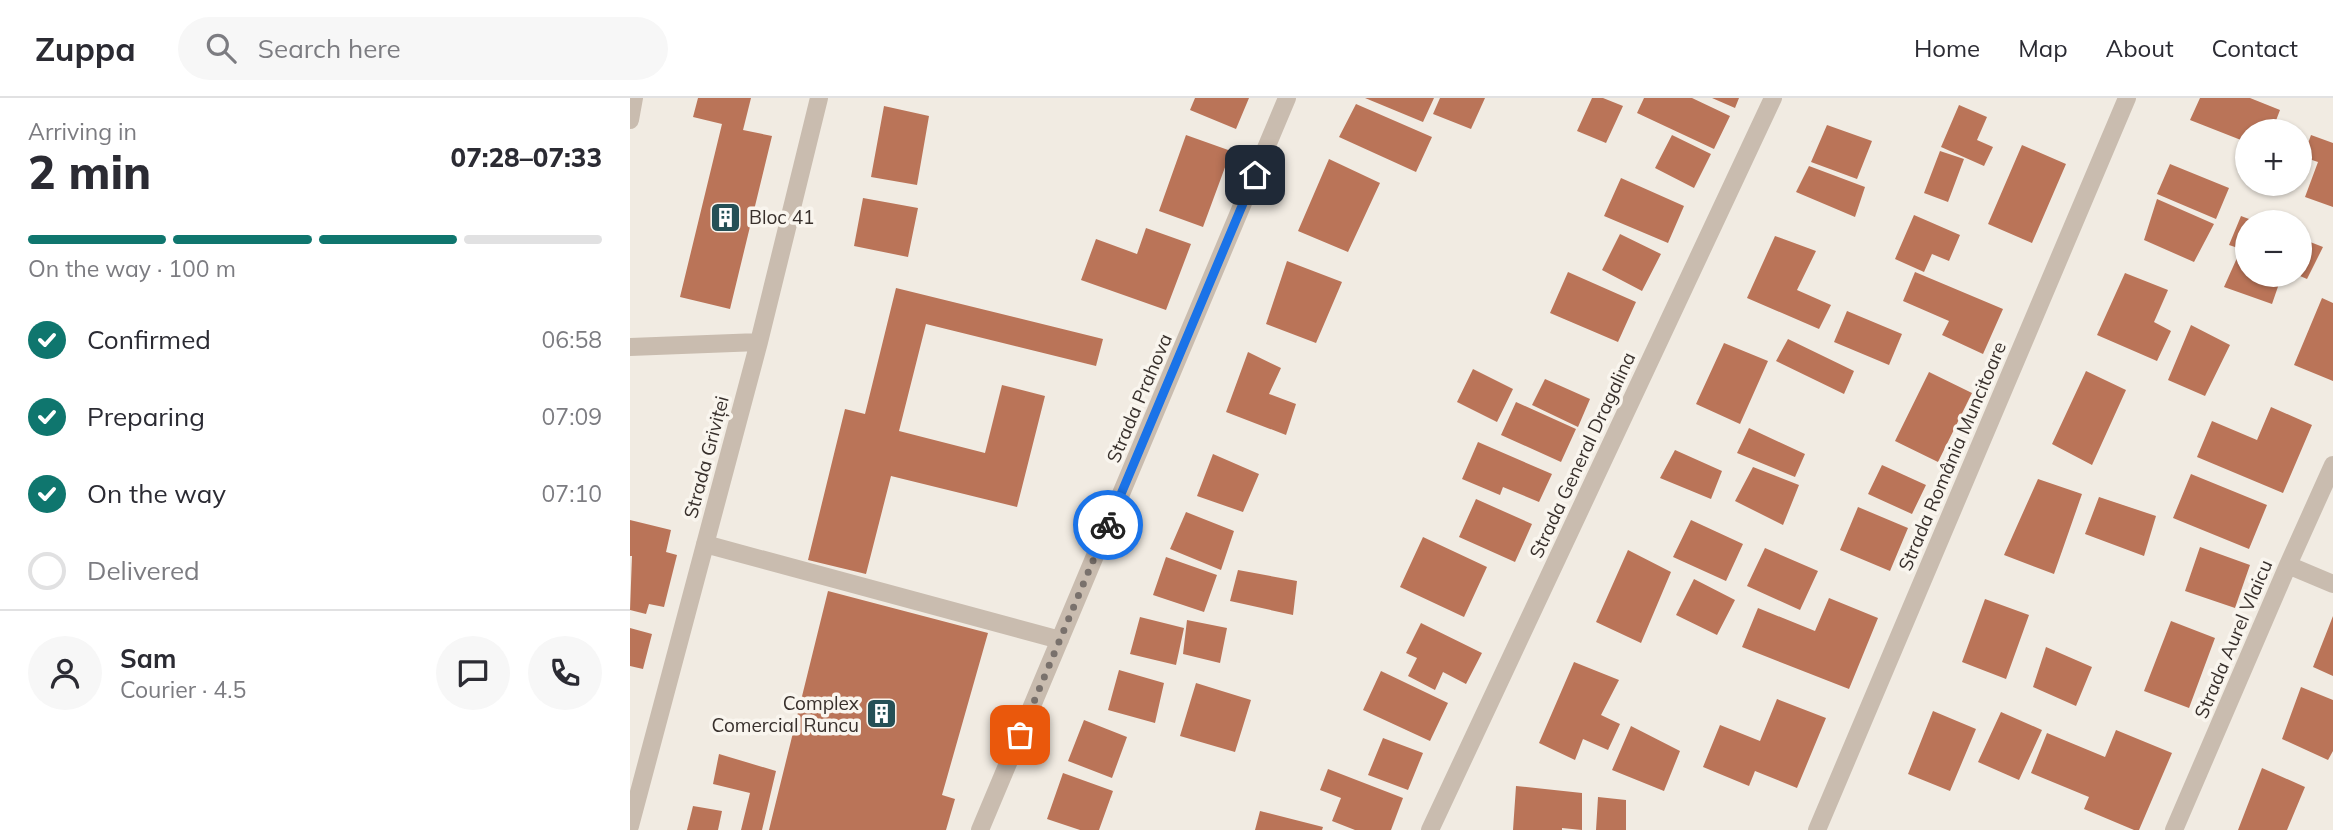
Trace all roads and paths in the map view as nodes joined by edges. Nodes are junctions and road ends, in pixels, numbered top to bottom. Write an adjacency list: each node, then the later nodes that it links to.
1 (634, 98): 6 (street)
2 (819, 98): 7 (street, Strada Griviței)
3 (1287, 98): 13 (street, Strada Prahova)
4 (1773, 98): 16 (street, Strada General Dragalina)
5 (2127, 98): 17 (street, Strada România Muncitoare)
6 (630, 120)
7 (759, 342): 8 (street); 10 (street, Strada Griviței)
8 (630, 347)
9 (2333, 465): 11 (street, Strada Aurel Vlaicu)
10 (705, 544): 13 (street); 14 (street, Strada Griviței)
11 (2288, 565): 12 (street); 18 (street, Strada Aurel Vlaicu)
12 (2333, 584)
13 (1060, 640): 15 (street, Strada Prahova)
14 (630, 827)
15 (980, 830)
16 (1430, 830)
17 (1816, 830)
18 (2174, 830)

